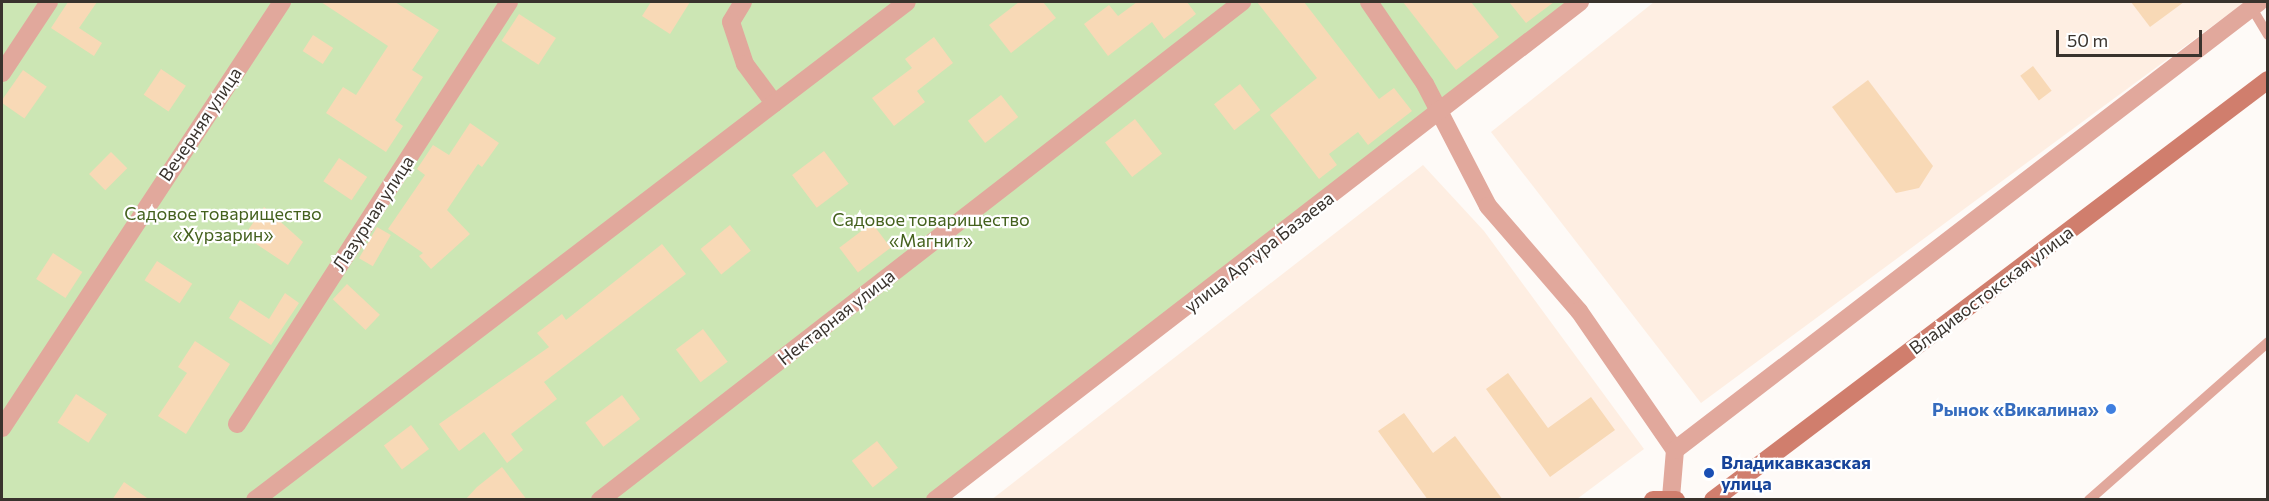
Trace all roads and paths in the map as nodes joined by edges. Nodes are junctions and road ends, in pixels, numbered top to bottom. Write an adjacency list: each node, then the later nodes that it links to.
1 (49, 2): 11 (street)
2 (282, 2): 17 (street, Вечерняя улица)
3 (509, 2): 16 (street, Лазурная улица)
4 (743, 2): 13 (street)
5 (907, 2): 13 (street)
6 (1242, 2): 21 (street, Нектарная улица)
7 (1369, 2): 14 (street)
8 (1580, 2): 14 (street, улица Артура Базаева)
9 (2253, 3): 10 (lane); 18 (street)
10 (2268, 35)
11 (2, 73)
12 (2268, 80): 23 (main road, Владивостокская улица)
13 (774, 103): 20 (street)
14 (1437, 114): 18 (street); 22 (street, улица Артура Базаева)
15 (2268, 342): 24 (lane)
16 (237, 424)
17 (2, 428)
18 (1675, 450): 19 (street)
19 (1667, 499)
20 (255, 500)
21 (600, 500)
22 (935, 500)
23 (1713, 500)
24 (2089, 500)

